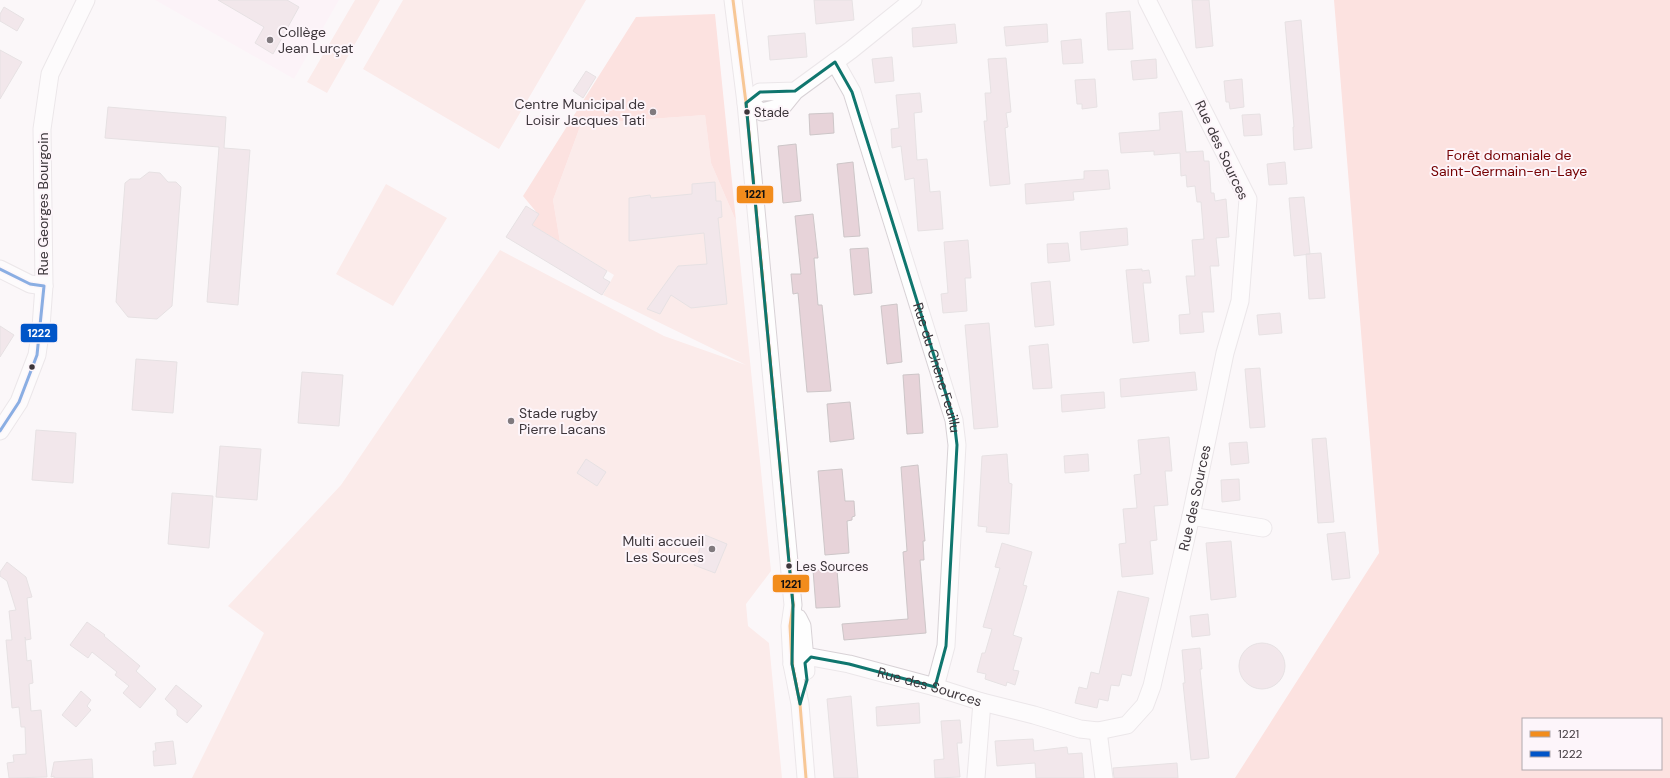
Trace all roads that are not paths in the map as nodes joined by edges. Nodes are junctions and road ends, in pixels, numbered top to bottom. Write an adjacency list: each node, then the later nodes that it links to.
1 (86, 0): 8 (street, Rue Georges Bourgoin)
2 (733, 0): 6 (street)
3 (913, 0): 5 (street)
4 (1147, 0): 10 (street, Rue des Sources)
5 (835, 62): 6 (street); 13 (street, Rue du Chêne Feuillu)
6 (746, 103): 12 (street)
7 (0, 269): 8 (street)
8 (44, 286): 9 (street, Rue Georges Bourgoin)
9 (0, 431)
10 (1191, 516): 11 (street); 15 (street, Rue des Sources)
11 (1263, 528)
12 (799, 664): 13 (street, Rue des Sources); 16 (street)
13 (935, 687): 14 (street, Rue des Sources)
14 (982, 702): 15 (street, Rue des Sources); 17 (street)
15 (1098, 731): 18 (street)
16 (806, 778)
17 (976, 778)
18 (1104, 778)

